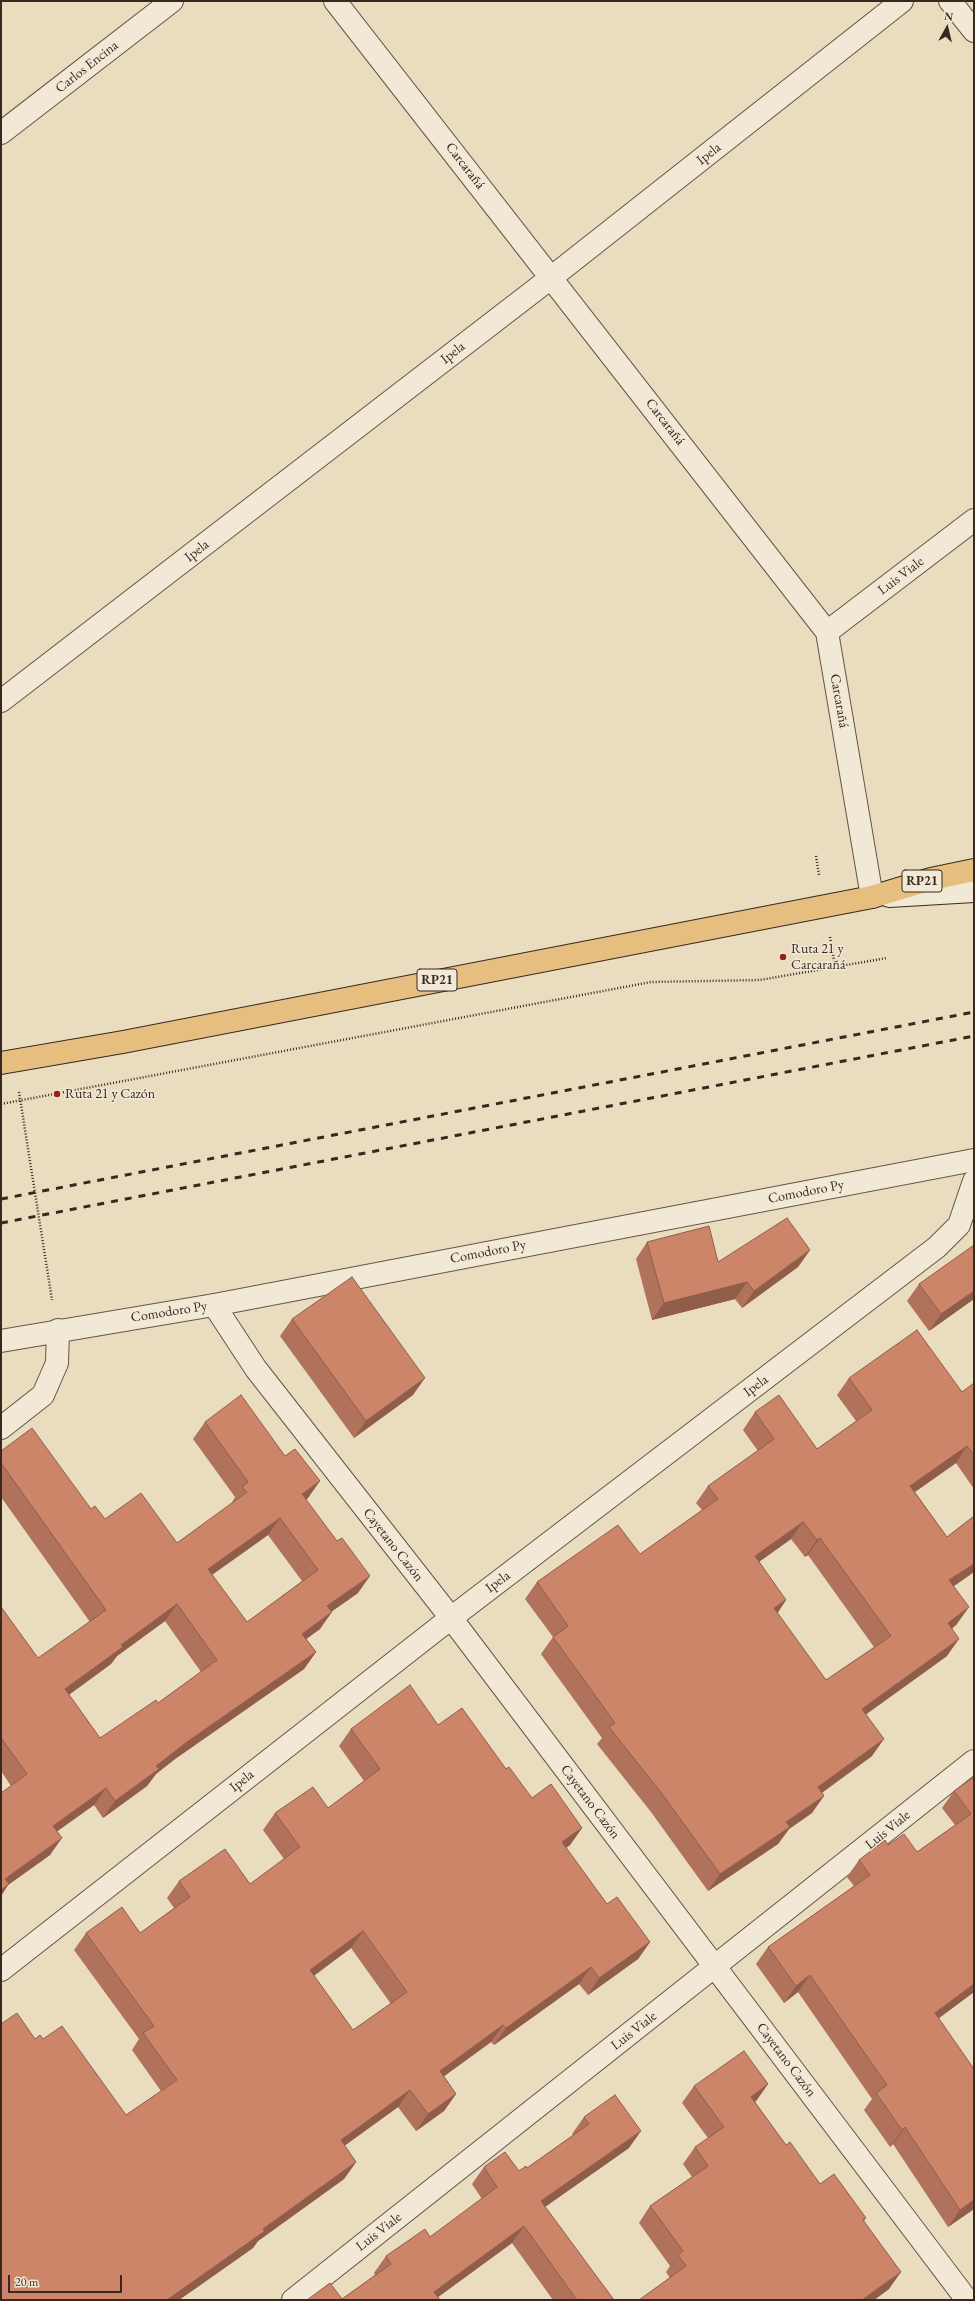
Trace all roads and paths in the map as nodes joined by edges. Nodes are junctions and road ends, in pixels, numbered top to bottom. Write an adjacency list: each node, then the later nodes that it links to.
1 (172, 1): 6 (street, Carlos Encina)
2 (335, 1): 7 (street, Carcarañá)
3 (902, 1): 7 (street, Ipela)
4 (950, 1): 5 (street)
5 (974, 31)
6 (1, 133)
7 (552, 277): 9 (street, Carcarañá); 10 (street, Ipela)
8 (974, 520): 9 (street, Luis Viale)
9 (827, 632): 13 (street, Carcarañá)
10 (1, 701)
11 (974, 870): 13 (main road, RP21)
12 (974, 891): 13 (street)
13 (872, 897): 15 (main road, RP21)
14 (887, 958): 16 (path)
15 (7, 1062): 16 (path)
16 (20, 1101): 17 (path); 21 (path)
17 (1, 1104)
18 (974, 1160): 20 (street, Comodoro Py)
19 (974, 1181): 24 (street, Ipela)
20 (214, 1305): 21 (street, Comodoro Py); 24 (street, Cayetano Cazón)
21 (58, 1330): 22 (street, Comodoro Py); 23 (street)
22 (1, 1341)
23 (1, 1428)
24 (451, 1618): 26 (street, Cayetano Cazón); 27 (street, Ipela)
25 (974, 1761): 26 (street, Luis Viale)
26 (716, 1967): 28 (street, Luis Viale); 29 (street, Cayetano Cazón)
27 (1, 1970)
28 (293, 2300)
29 (967, 2300)

